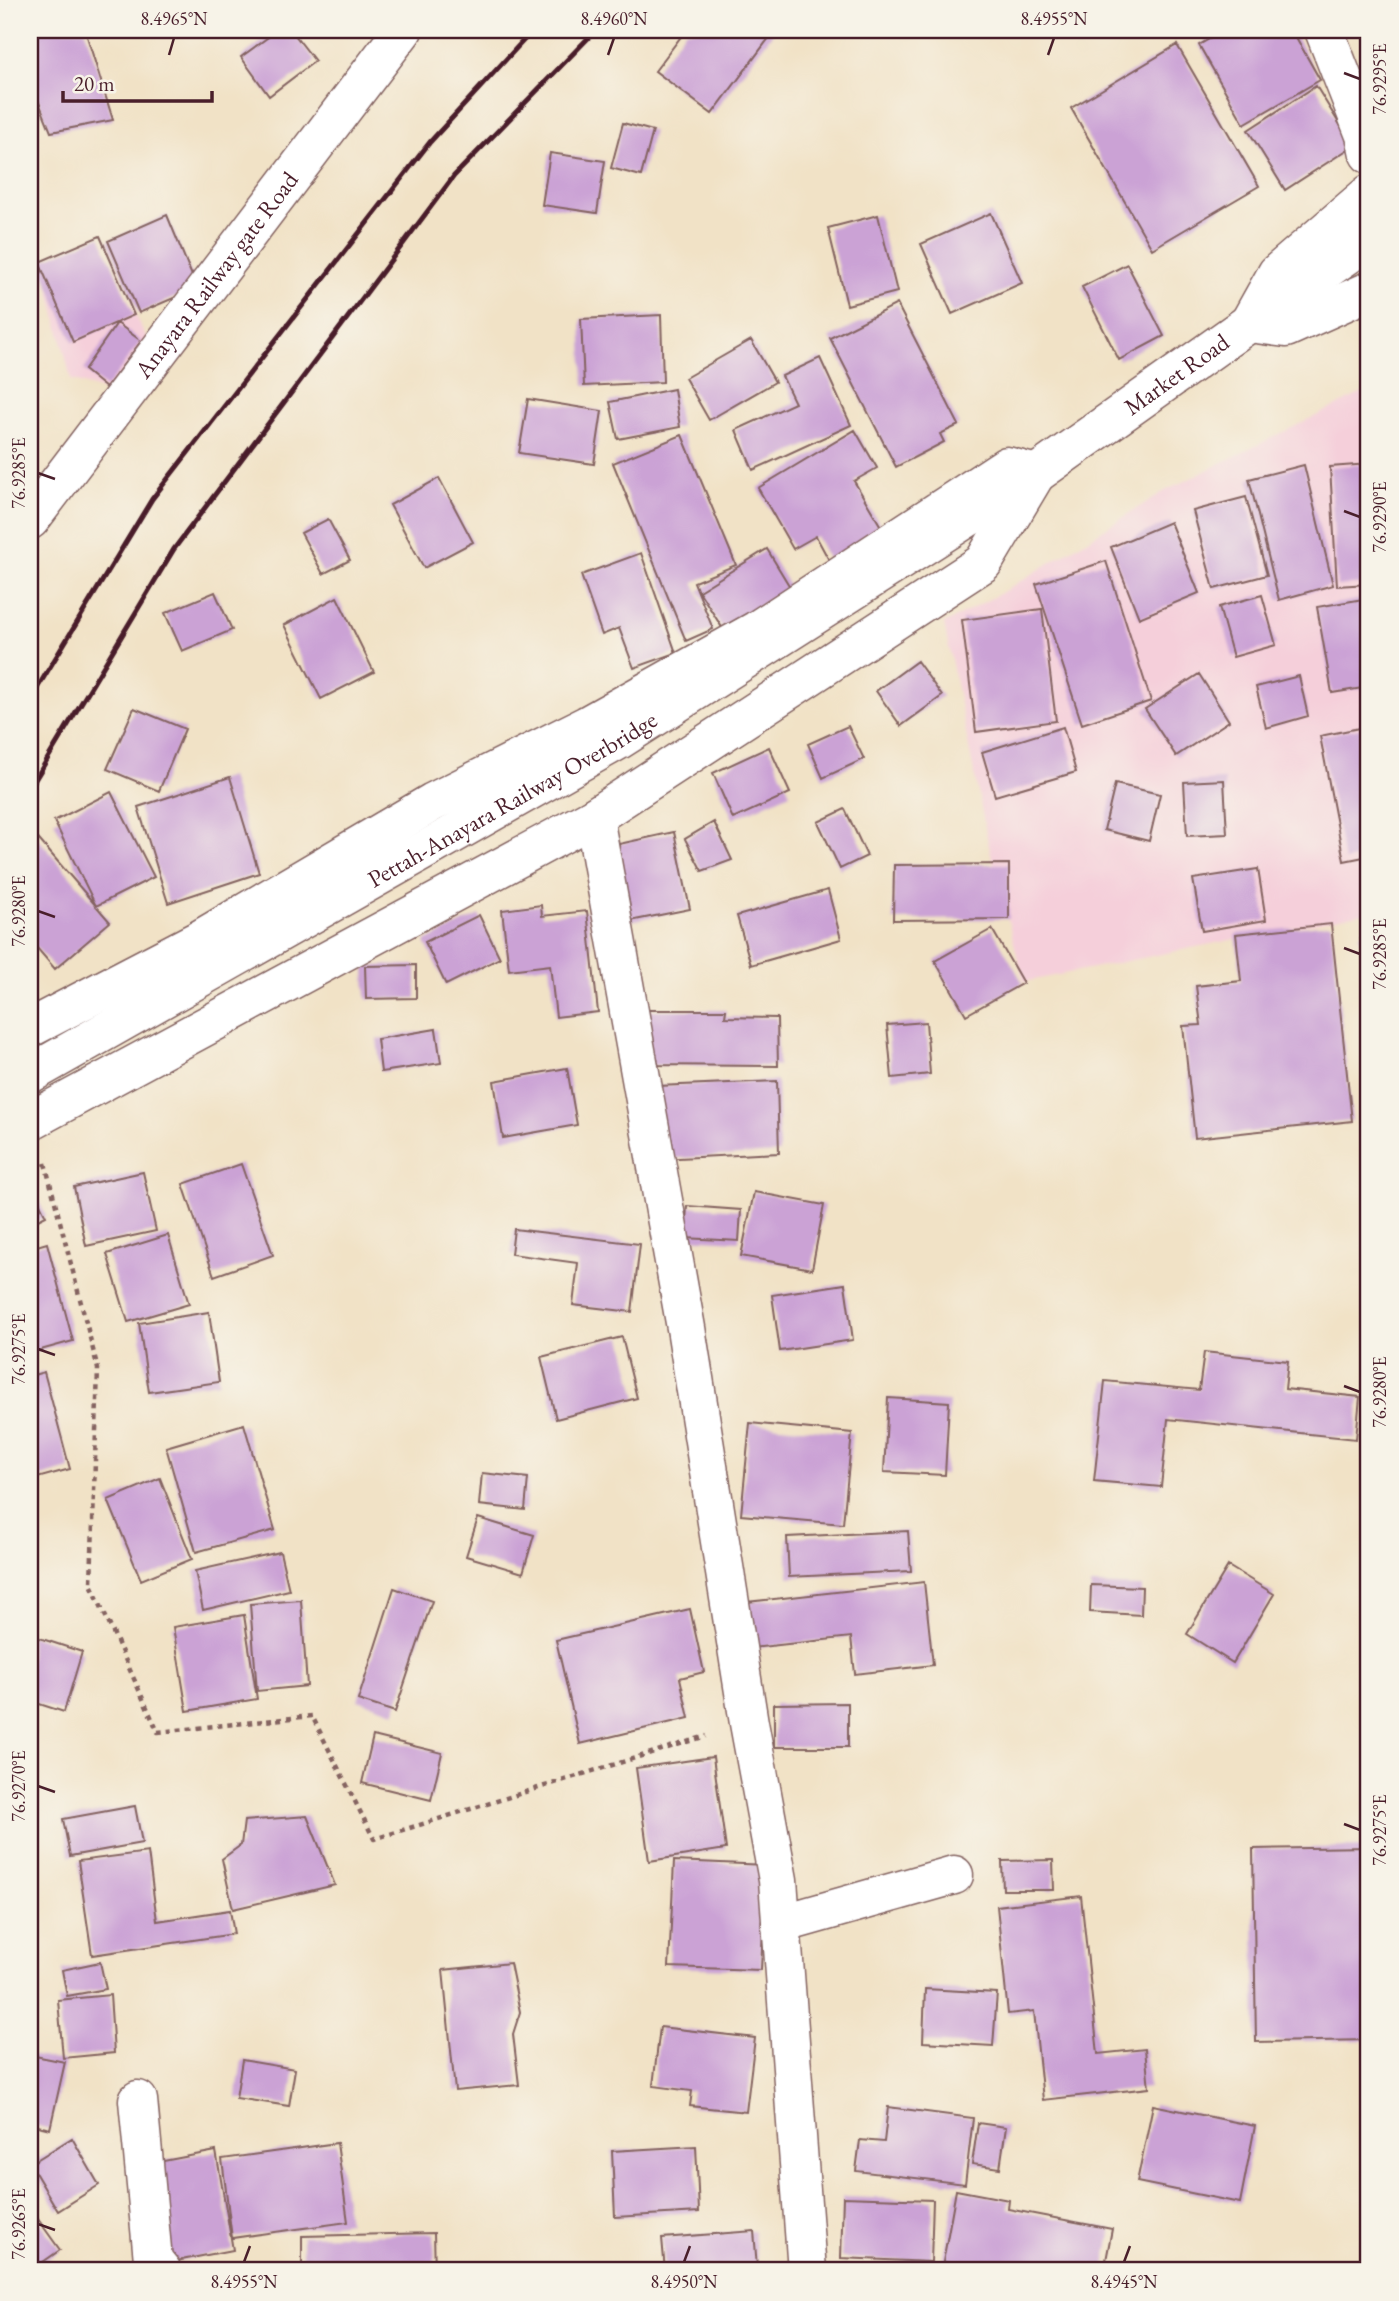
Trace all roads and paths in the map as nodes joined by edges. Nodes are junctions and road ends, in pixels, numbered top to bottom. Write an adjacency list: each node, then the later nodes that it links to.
1 (403, 30): 10 (street, Anayara Railway gate Road)
2 (1324, 30): 3 (street)
3 (1369, 154)
4 (1369, 194): 7 (street)
5 (1369, 240): 7 (street, Market Road)
6 (1369, 291): 7 (street)
7 (1249, 323): 8 (street, Market Road)
8 (1036, 474): 9 (street, Market Road); 11 (street); 12 (street)
9 (984, 507): 13 (street, Pettah-Anayara Railway Overbridge)
10 (30, 520)
11 (594, 817): 14 (street); 15 (street)
12 (30, 1028)
13 (30, 1074)
14 (32, 1119): 15 (path)
15 (749, 1723): 17 (street)
16 (954, 1875): 17 (street)
17 (781, 1924): 20 (street)
18 (138, 2100): 19 (street)
19 (162, 2271)
20 (807, 2271)

